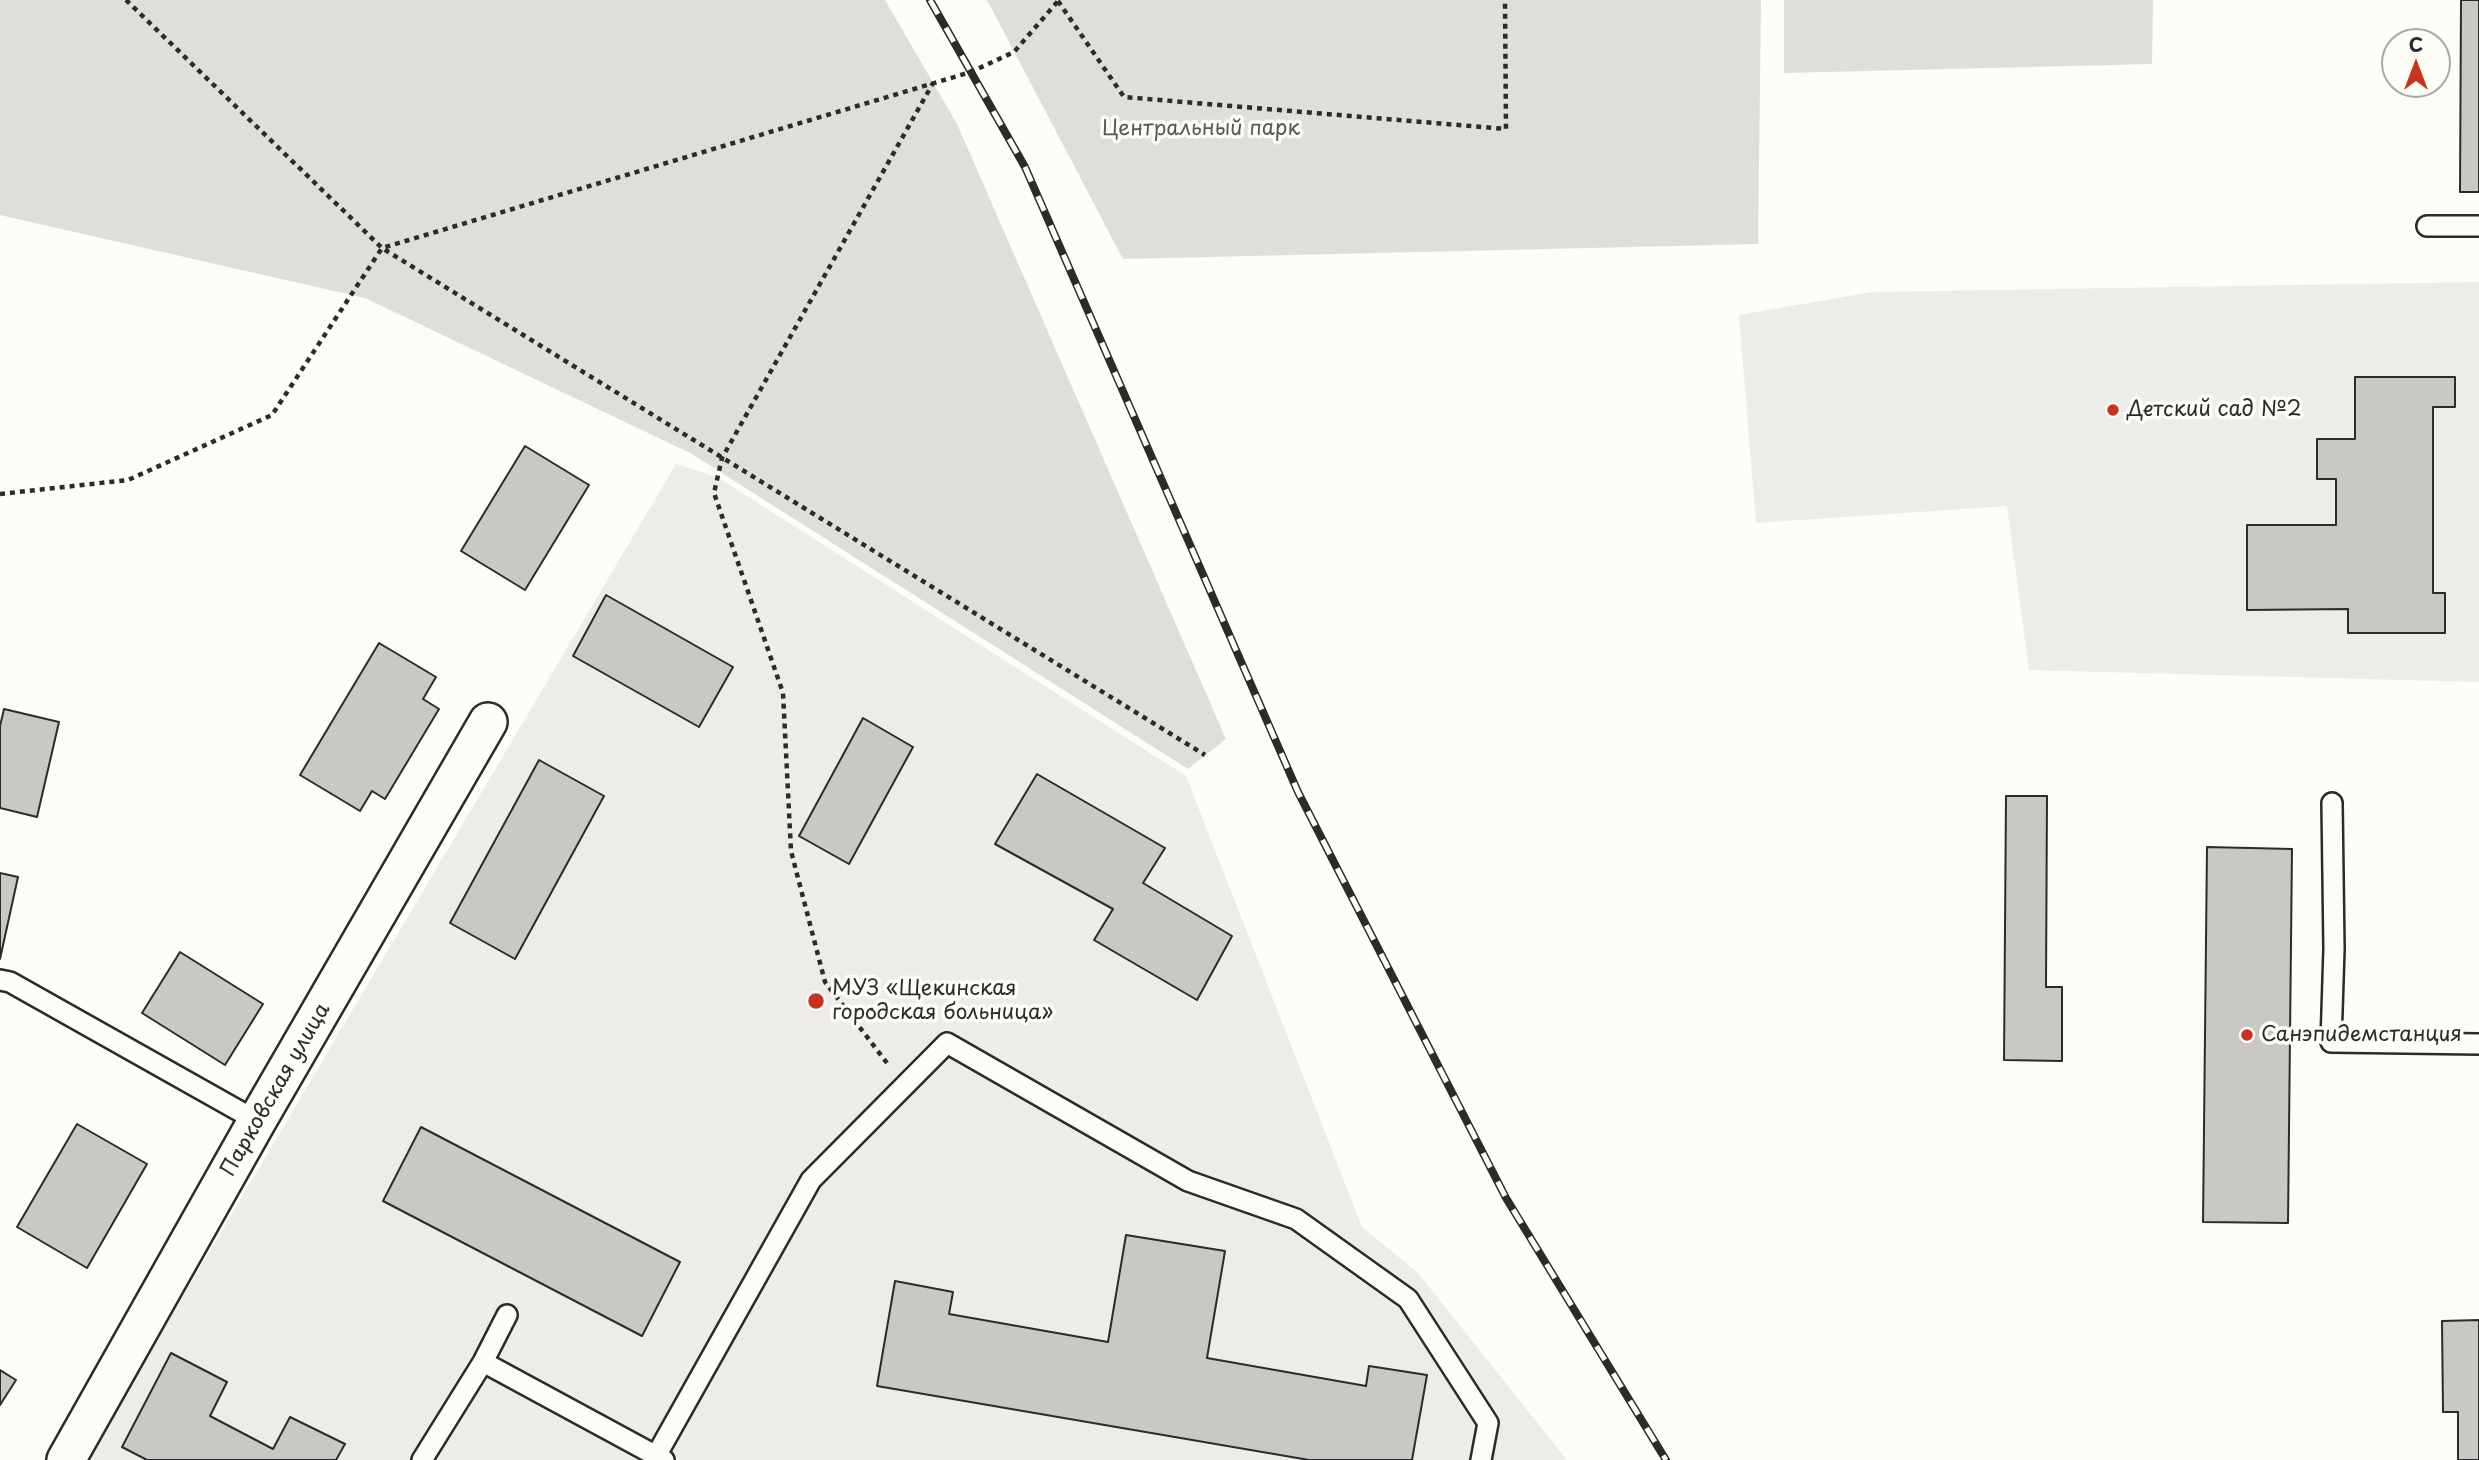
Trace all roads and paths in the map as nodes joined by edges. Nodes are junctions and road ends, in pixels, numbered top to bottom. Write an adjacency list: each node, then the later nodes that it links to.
1 (127, 0): 7 (path)
2 (1505, 0): 3 (path)
3 (1058, 1): 4 (path)
4 (933, 83): 7 (path); 8 (path)
5 (2427, 226): 6 (lane)
6 (2479, 226)
7 (382, 248): 8 (path); 9 (path)
8 (722, 457): 11 (path); 15 (path)
9 (0, 494)
10 (488, 722): 16 (street, Парковская улица)
11 (1205, 755)
12 (2332, 803): 14 (lane)
13 (0, 980): 16 (lane)
14 (2479, 1044)
15 (904, 1086): 19 (lane); 22 (lane)
16 (257, 1121): 20 (street, Парковская улица)
17 (507, 1315): 18 (lane)
18 (483, 1362): 19 (lane); 21 (lane)
19 (660, 1458)
20 (66, 1460)
21 (422, 1460)
22 (1481, 1460)

